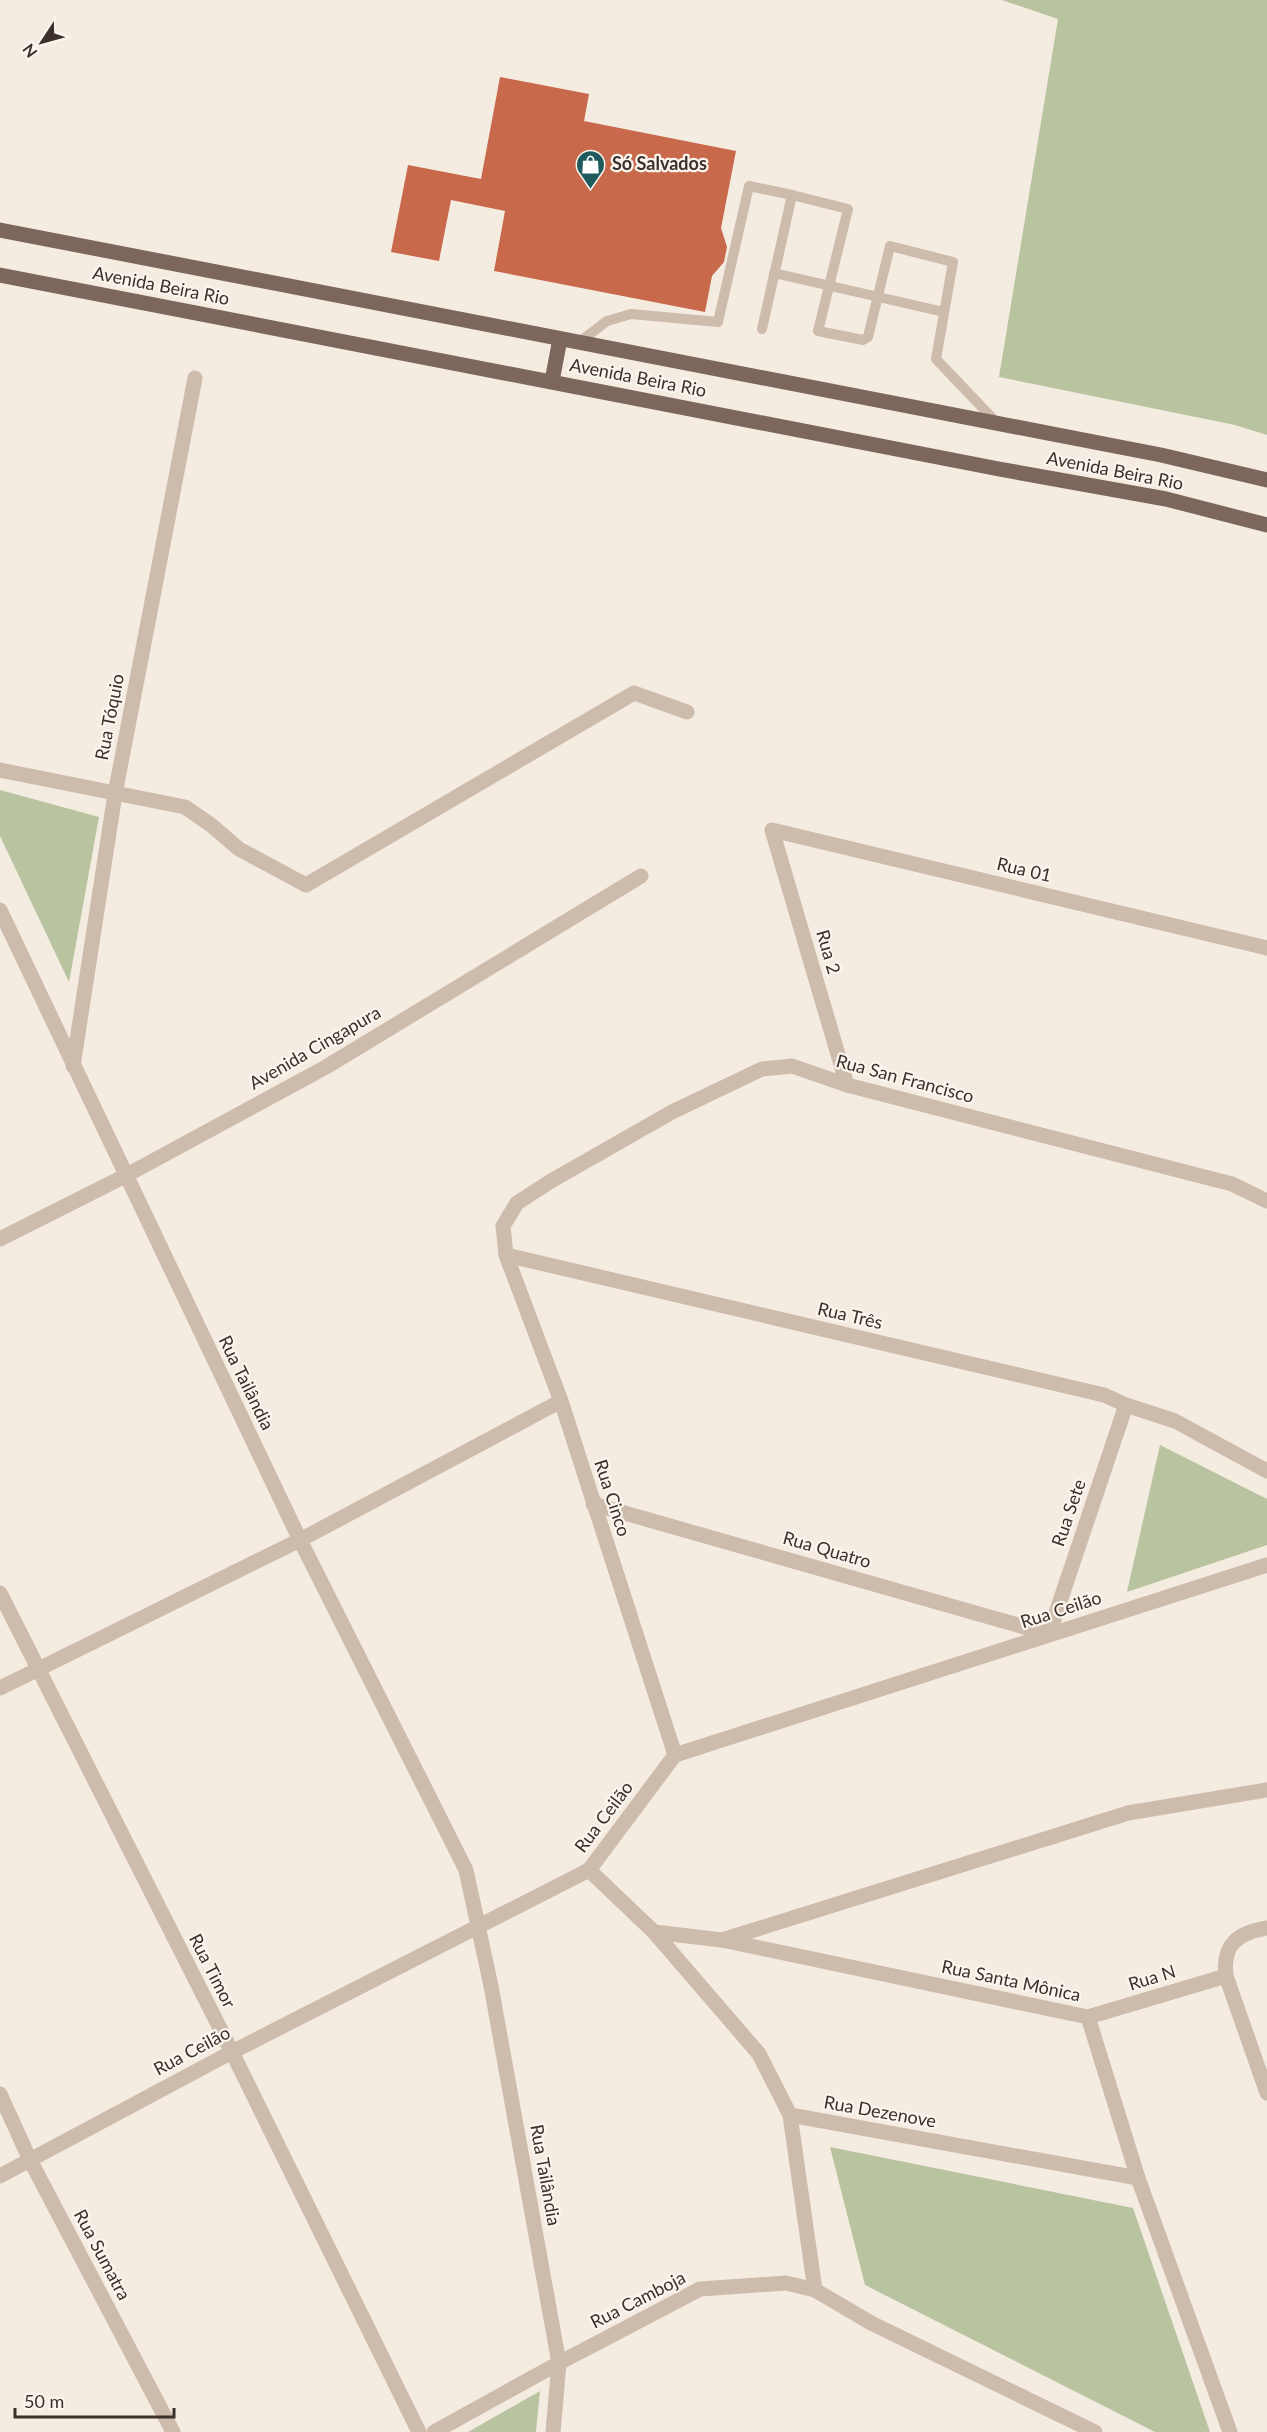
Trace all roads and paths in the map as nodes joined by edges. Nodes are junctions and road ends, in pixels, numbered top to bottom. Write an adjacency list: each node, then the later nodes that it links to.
1 (792, 195): 3 (lane); 5 (lane); 10 (lane)
2 (0, 230): 9 (main road, Avenida Beira Rio)
3 (774, 273): 5 (lane); 8 (lane)
4 (0, 274): 12 (main road, Avenida Beira Rio)
5 (829, 286): 6 (lane); 6 (lane)
6 (878, 297): 7 (lane); 7 (lane)
7 (944, 312): 13 (lane)
8 (762, 329)
9 (560, 339): 10 (main road, Avenida Beira Rio); 12 (main road)
10 (578, 343): 13 (main road, Avenida Beira Rio)
11 (195, 378): 18 (street, Rua Tóquio)
12 (552, 381): 15 (main road, Avenida Beira Rio)
13 (1000, 426): 14 (main road, Avenida Beira Rio)
14 (1267, 480)
15 (1267, 525)
16 (687, 712): 18 (street)
17 (0, 770): 18 (street)
18 (115, 794): 23 (street, Rua Tóquio)
19 (772, 830): 22 (street, Rua 01); 24 (street, Rua 2)
20 (641, 876): 25 (street, Avenida Cingapura)
21 (0, 910): 23 (street, Rua Tailândia)
22 (1267, 948)
23 (73, 1066): 25 (street, Rua Tailândia)
24 (847, 1085): 26 (street, Rua San Francisco); 28 (street, Rua San Francisco)
25 (125, 1176): 27 (street, Avenida Cingapura); 33 (street, Rua Tailândia)
26 (1267, 1201)
27 (0, 1239)
28 (506, 1256): 29 (street, Rua Cinco); 30 (street, Rua Três)
29 (561, 1401): 32 (street, Rua Cinco); 33 (street)
30 (1126, 1405): 31 (street, Rua Três); 36 (street, Rua Sete)
31 (1267, 1471)
32 (593, 1504): 36 (street, Rua Quatro); 39 (street, Rua Cinco)
33 (300, 1540): 37 (street); 42 (street, Rua Tailândia)
34 (1267, 1565): 36 (street, Rua Ceilão)
35 (0, 1593): 37 (street, Rua Timor)
36 (1049, 1634): 39 (street, Rua Ceilão)
37 (38, 1670): 38 (street); 48 (street, Rua Timor)
38 (0, 1689)
39 (675, 1755): 41 (street, Rua Ceilão)
40 (1267, 1790): 45 (street)
41 (589, 1870): 42 (street, Rua Ceilão); 44 (street)
42 (479, 1926): 48 (street, Rua Ceilão); 56 (street, Rua Tailândia)
43 (1267, 1928): 46 (street)
44 (654, 1932): 45 (street, Rua Santa Mônica); 51 (street)
45 (722, 1940): 47 (street, Rua Santa Mônica)
46 (1227, 1976): 47 (street, Rua N); 49 (street)
47 (1088, 2017): 54 (street, Rua Santa Mônica)
48 (232, 2052): 52 (street, Rua Ceilão); 58 (street, Rua Timor)
49 (1267, 2093)
50 (0, 2094): 52 (street, Rua Sumatra)
51 (790, 2115): 54 (street, Rua Dezenove); 55 (street)
52 (30, 2160): 53 (street, Rua Ceilão); 57 (street, Rua Sumatra)
53 (0, 2175)
54 (1138, 2178): 62 (street, Rua Santa Mônica)
55 (815, 2290): 56 (street, Rua Camboja); 61 (street, Rua Camboja)
56 (559, 2363): 59 (street, Rua Camboja); 60 (street, Rua Tailândia)
57 (173, 2432)
58 (419, 2432)
59 (434, 2432)
60 (553, 2432)
61 (1095, 2432)
62 (1230, 2432)

